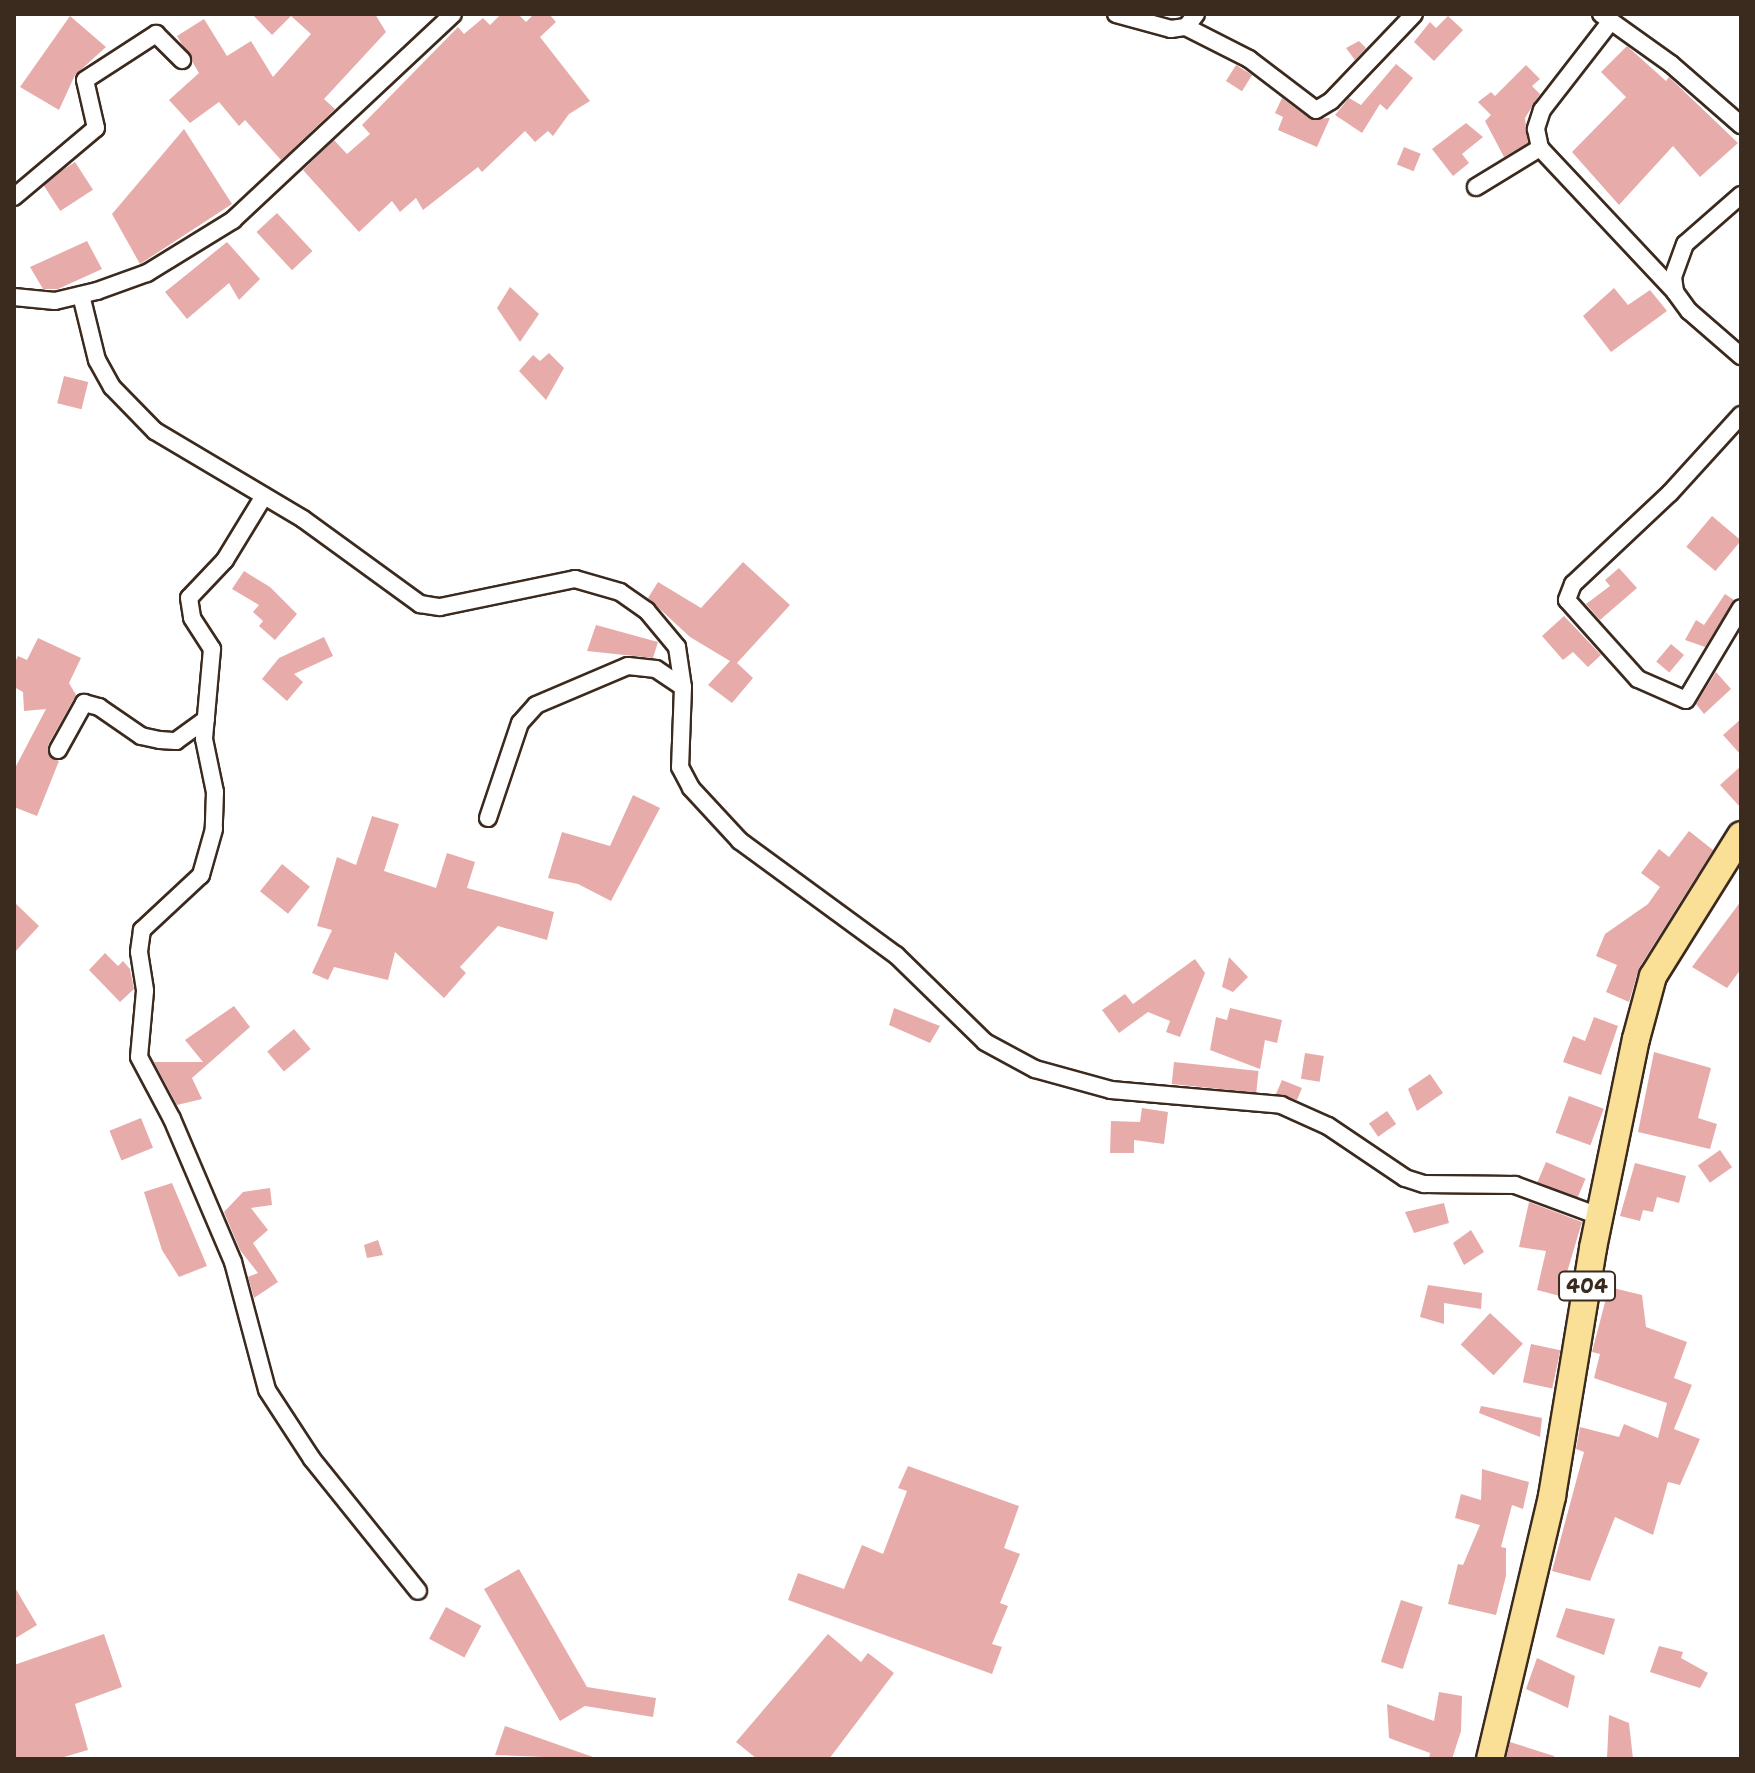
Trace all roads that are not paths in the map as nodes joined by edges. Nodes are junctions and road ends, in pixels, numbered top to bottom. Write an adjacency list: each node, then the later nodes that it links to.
1 (453, 14): 13 (street)
2 (1116, 14): 5 (street)
3 (1414, 14): 5 (street)
4 (1606, 16): 7 (street); 8 (street)
5 (1191, 20)
6 (182, 60): 11 (street)
7 (1741, 125)
8 (1540, 148): 9 (street); 12 (street)
9 (1476, 187)
10 (1741, 195): 12 (street)
11 (14, 197)
12 (1675, 292): 15 (street)
13 (81, 295): 14 (street); 17 (street)
14 (14, 297)
15 (1741, 356)
16 (1741, 415): 18 (street)
17 (264, 496): 19 (street); 20 (street)
18 (1741, 608)
19 (683, 687): 22 (street); 24 (street)
20 (206, 719): 21 (street); 25 (street)
21 (58, 750)
22 (488, 818)
23 (1741, 835): 24 (main road, 404)
24 (1599, 1216): 26 (main road, 404)
25 (418, 1591)
26 (1490, 1759)

